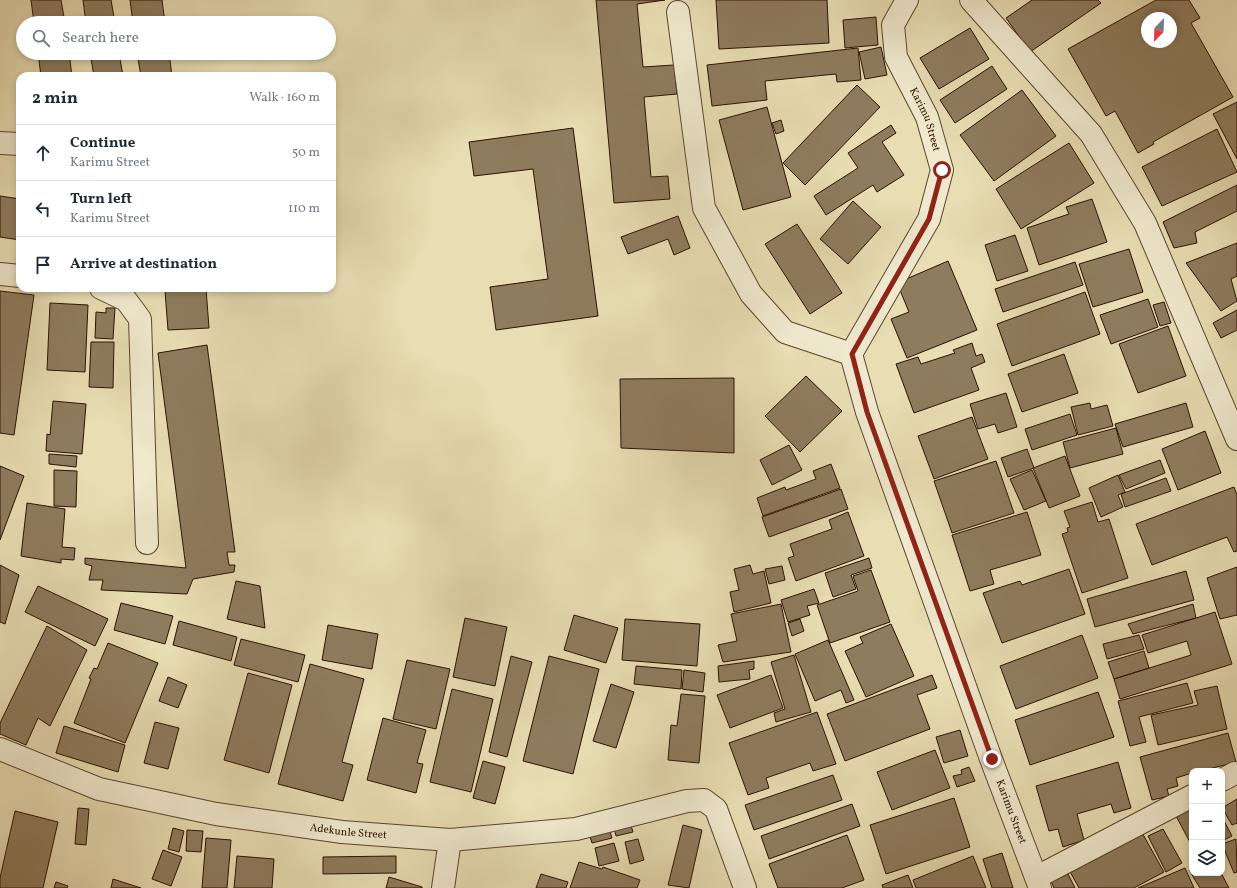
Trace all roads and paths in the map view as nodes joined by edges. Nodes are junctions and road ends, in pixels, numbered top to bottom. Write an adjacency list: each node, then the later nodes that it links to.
1 (907, 0): 9 (street, Karimu Street)
2 (971, 0): 10 (street)
3 (678, 12): 9 (street)
4 (0, 143): 5 (street)
5 (16, 144)
6 (0, 274): 7 (street)
7 (16, 276)
8 (109, 292): 11 (street)
9 (852, 354): 15 (street, Karimu Street)
10 (1237, 439)
11 (147, 543)
12 (0, 750): 14 (street, Adekunle Street)
13 (1189, 798): 15 (street)
14 (450, 840): 16 (street); 17 (street, Adekunle Street)
15 (1039, 883)
16 (443, 888)
17 (746, 888)

